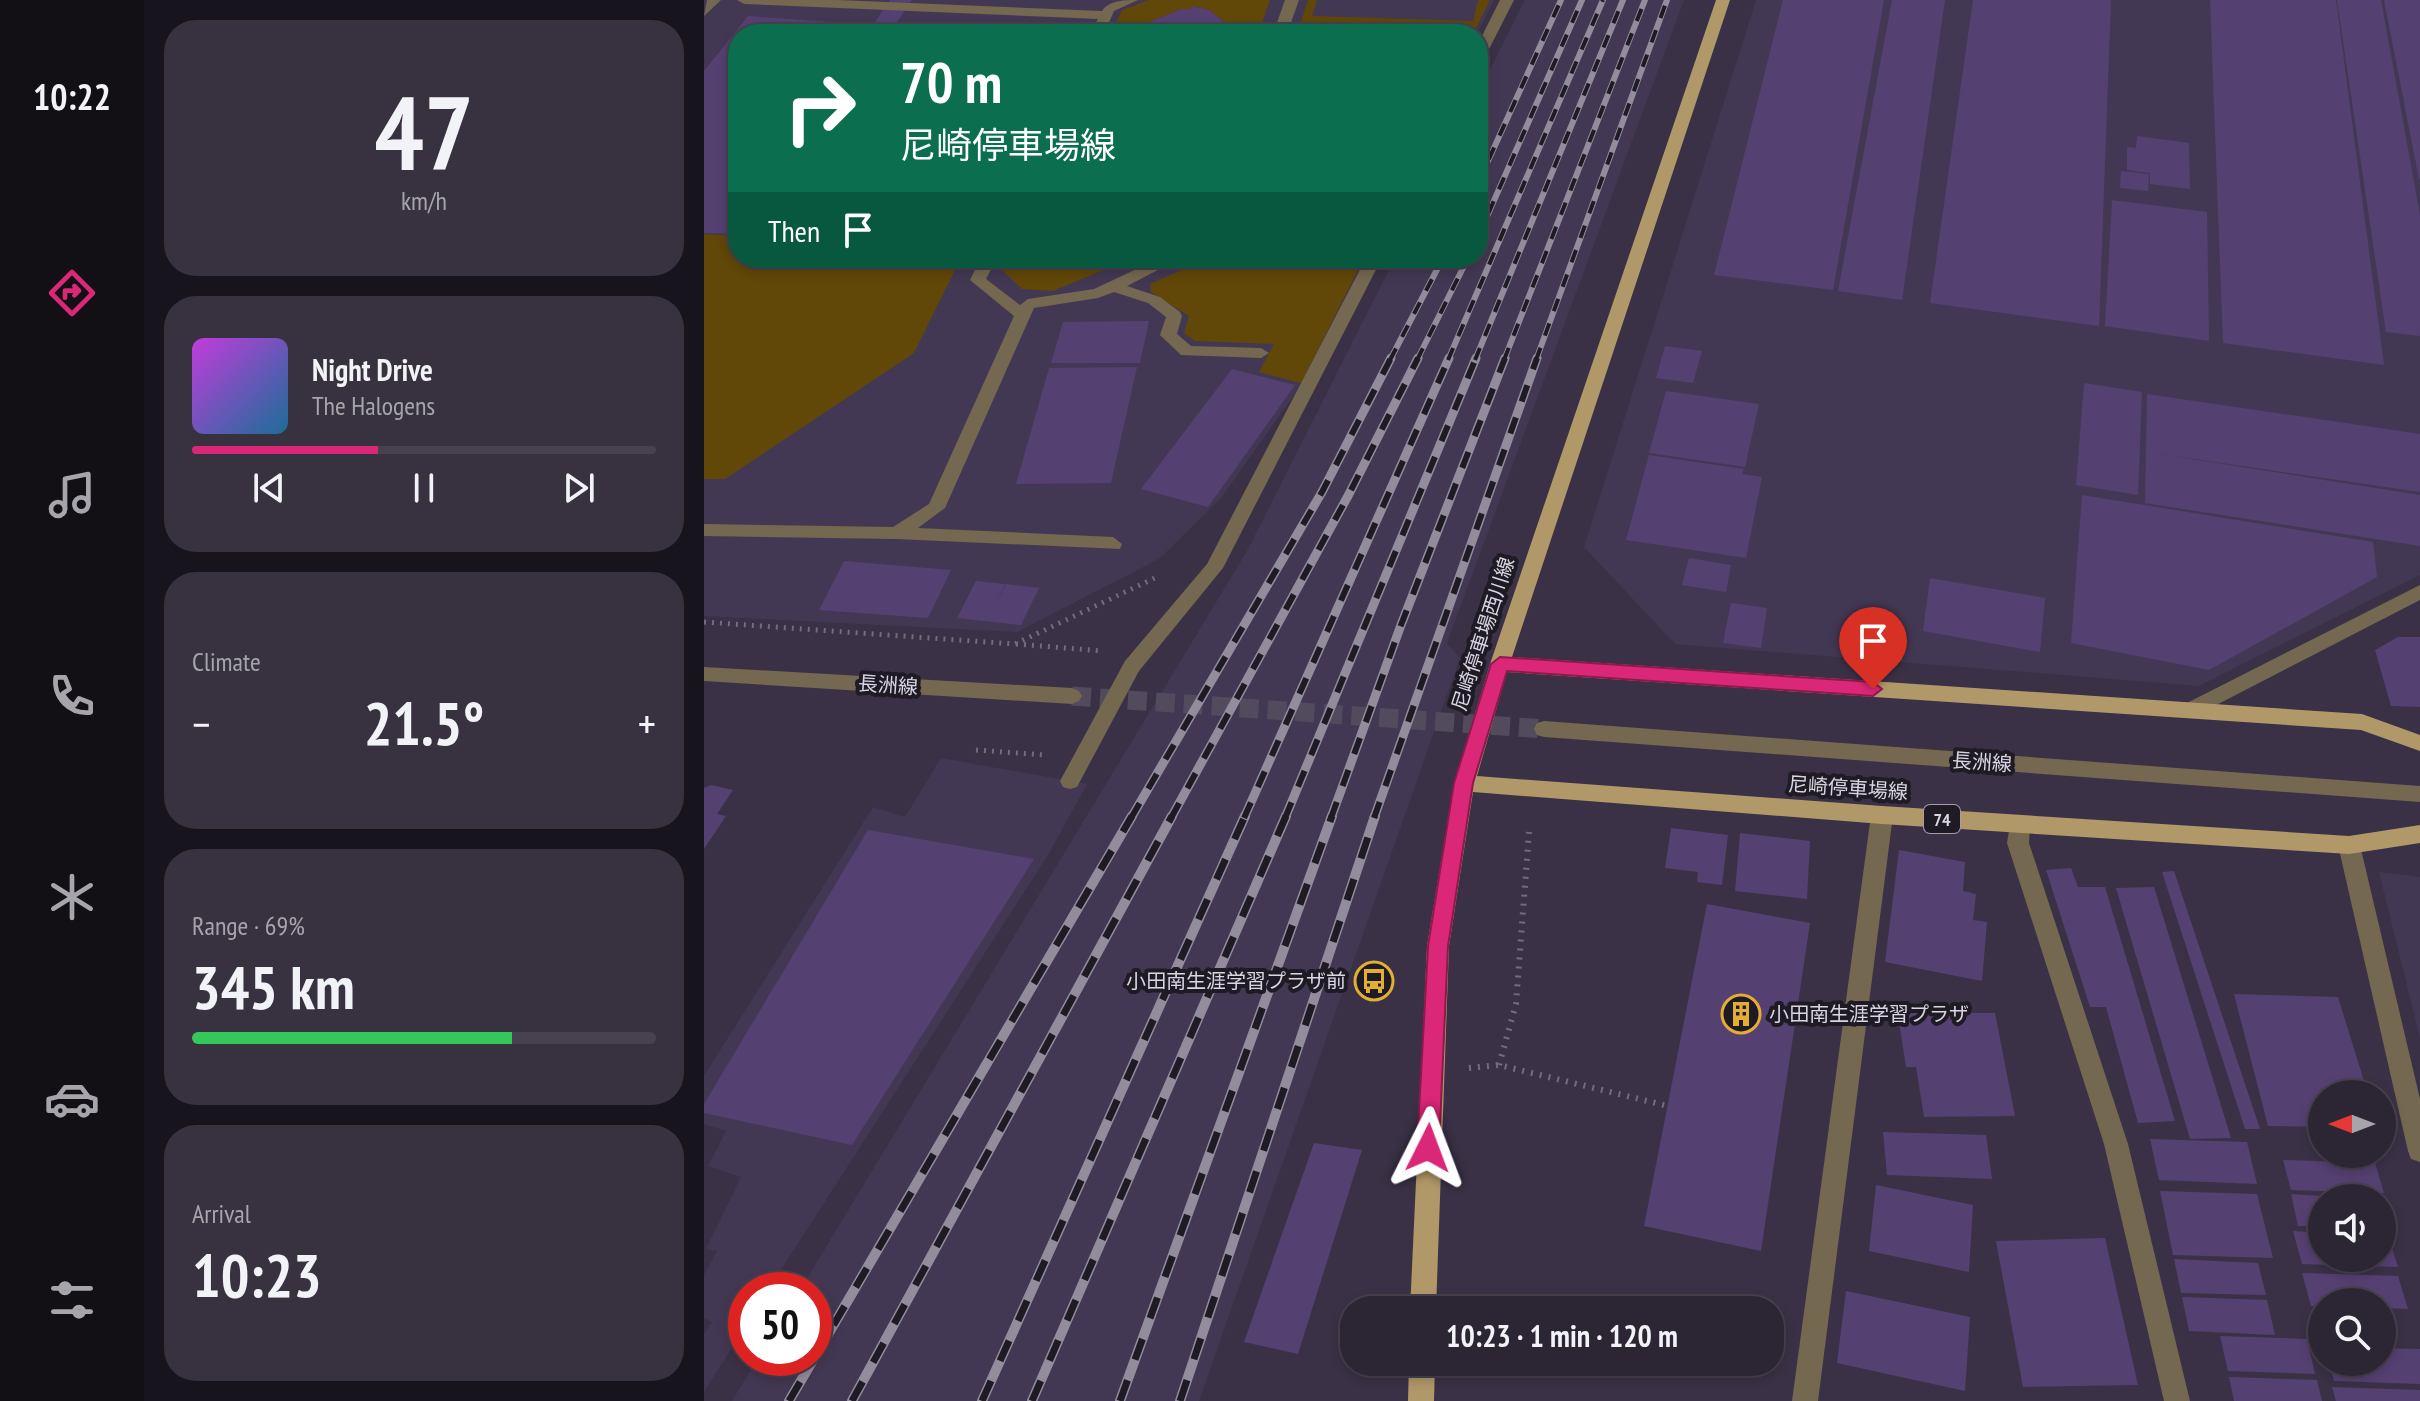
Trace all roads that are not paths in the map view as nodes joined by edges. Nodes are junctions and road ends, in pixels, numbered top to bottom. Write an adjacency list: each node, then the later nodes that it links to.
1 (714, 0): 7 (street)
2 (744, 0): 8 (street)
3 (1131, 0): 8 (street)
4 (1292, 0): 10 (street)
5 (1507, 0): 11 (street)
6 (1723, 0): 22 (main road, 尼崎停車場西川線)
7 (704, 12)
8 (1106, 15): 9 (street)
9 (1102, 24)
10 (1284, 24)
11 (1488, 37)
12 (984, 268): 16 (street)
13 (1151, 268): 15 (street)
14 (1369, 268): 28 (street)
15 (1112, 286): 16 (street); 17 (street)
16 (1023, 315): 19 (street)
17 (1261, 353)
18 (704, 530): 19 (street)
19 (896, 533): 20 (street)
20 (1113, 544)
21 (2420, 592): 25 (street)
22 (1500, 664): 25 (main road); 29 (main road, 尼崎停車場西川線)
23 (704, 674): 24 (street, 長洲線)
24 (1072, 696)
25 (2188, 711): 27 (main road)
26 (1544, 729): 30 (street, 長洲線)
27 (2420, 743)
28 (1070, 781)
29 (1464, 783): 31 (main road, 尼崎停車場線 / 74); 36 (main road, 尼崎停車場西川線)
30 (2420, 794)
31 (1882, 815): 32 (main road, 尼崎停車場線 / 74); 39 (street)
32 (2019, 824): 34 (main road, 尼崎停車場線 / 74); 40 (street)
33 (2420, 834): 34 (main road, 尼崎停車場線 / 74)
34 (2349, 845): 35 (street)
35 (2420, 1151)
36 (1424, 1296)
37 (1422, 1376): 38 (main road)
38 (1421, 1401)
39 (1805, 1401)
40 (2177, 1401)

